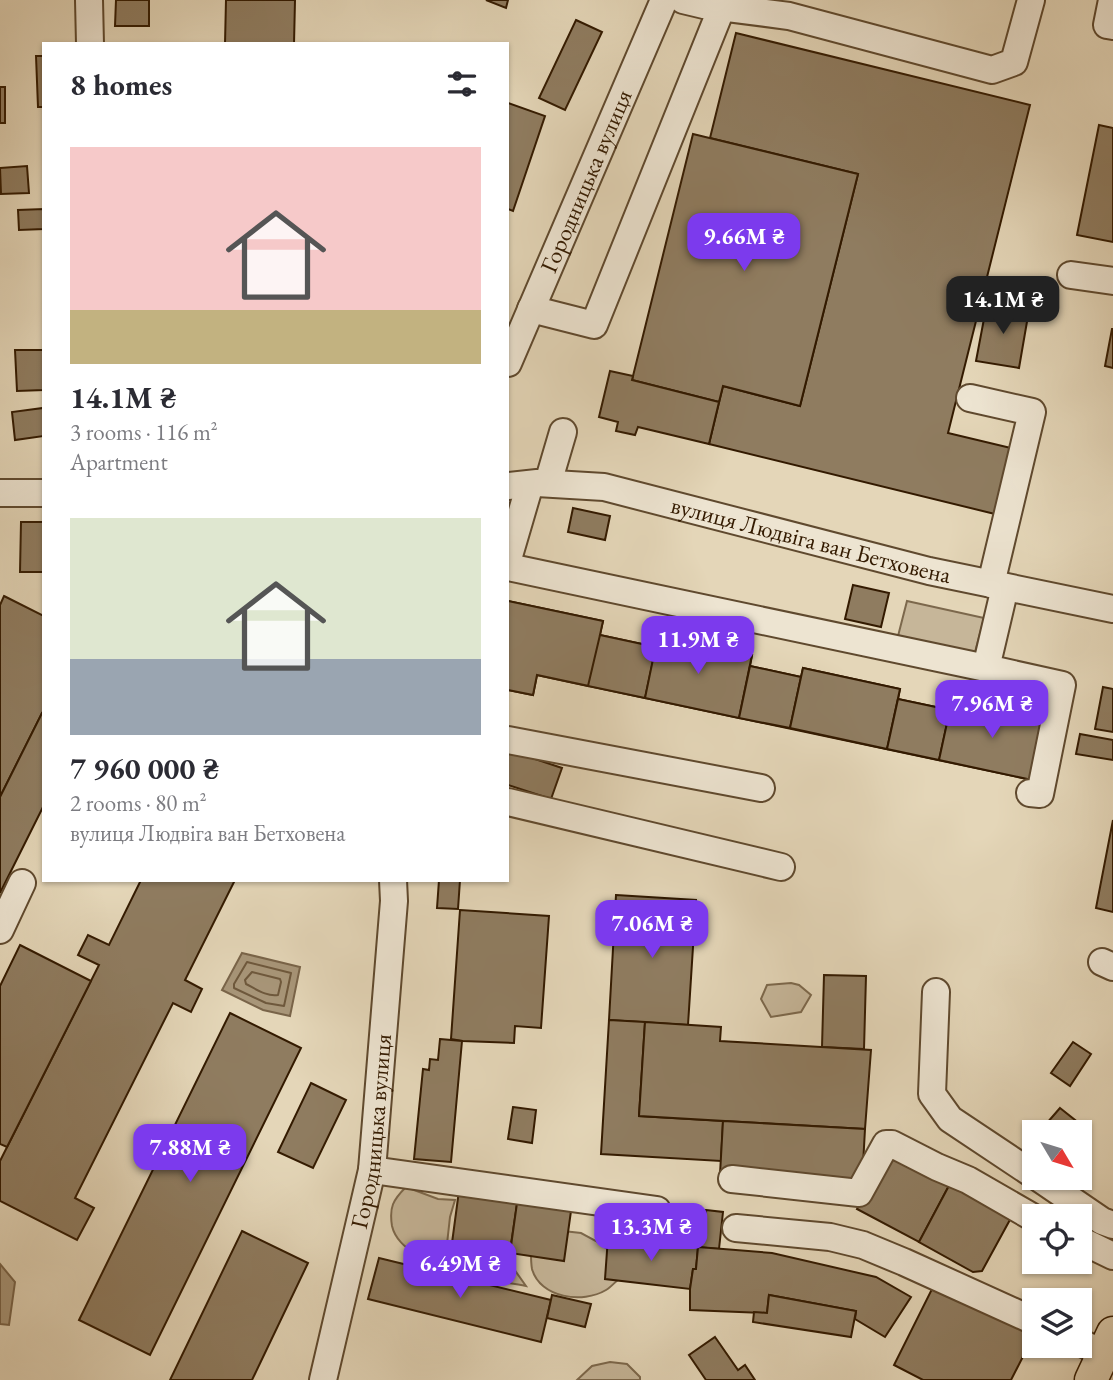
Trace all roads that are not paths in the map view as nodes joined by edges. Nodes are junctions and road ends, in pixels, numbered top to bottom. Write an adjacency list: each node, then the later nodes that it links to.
1 (89, 0): 8 (street)
2 (664, 0): 11 (street, Городницька вулиця)
3 (683, 0): 6 (street)
4 (1031, 0): 6 (street)
5 (1112, 0): 7 (street)
6 (722, 8): 11 (street)
7 (1113, 26)
8 (90, 42)
9 (1071, 275): 10 (street)
10 (1113, 281)
11 (531, 309): 12 (street, Городницька вулиця)
12 (509, 361)
13 (970, 398): 21 (street)
14 (564, 432): 15 (street)
15 (528, 484): 18 (street); 21 (street, вулиця Людвіга ван Бетховена)
16 (0, 493): 17 (street)
17 (42, 493)
18 (512, 525): 19 (street)
19 (509, 550)
20 (509, 567): 23 (street)
21 (997, 592): 22 (street, вулиця Людвіга ван Бетховена); 23 (street)
22 (1113, 609)
23 (986, 668): 24 (street)
24 (1062, 685): 25 (street); 28 (street)
25 (1067, 719)
26 (509, 740): 27 (street)
27 (761, 788)
28 (1030, 793)
29 (509, 802): 30 (street)
30 (781, 867)
31 (393, 882): 36 (street, Городницька вулиця)
32 (22, 883): 33 (street)
33 (0, 930)
34 (936, 992): 35 (street)
35 (1022, 1167)
36 (372, 1170): 39 (street); 44 (street, Городницька вулиця)
37 (732, 1179): 40 (street)
38 (1051, 1190): 42 (street)
39 (657, 1210)
40 (1022, 1211)
41 (736, 1228): 43 (street)
42 (1100, 1237)
43 (1022, 1316)
44 (323, 1380)

